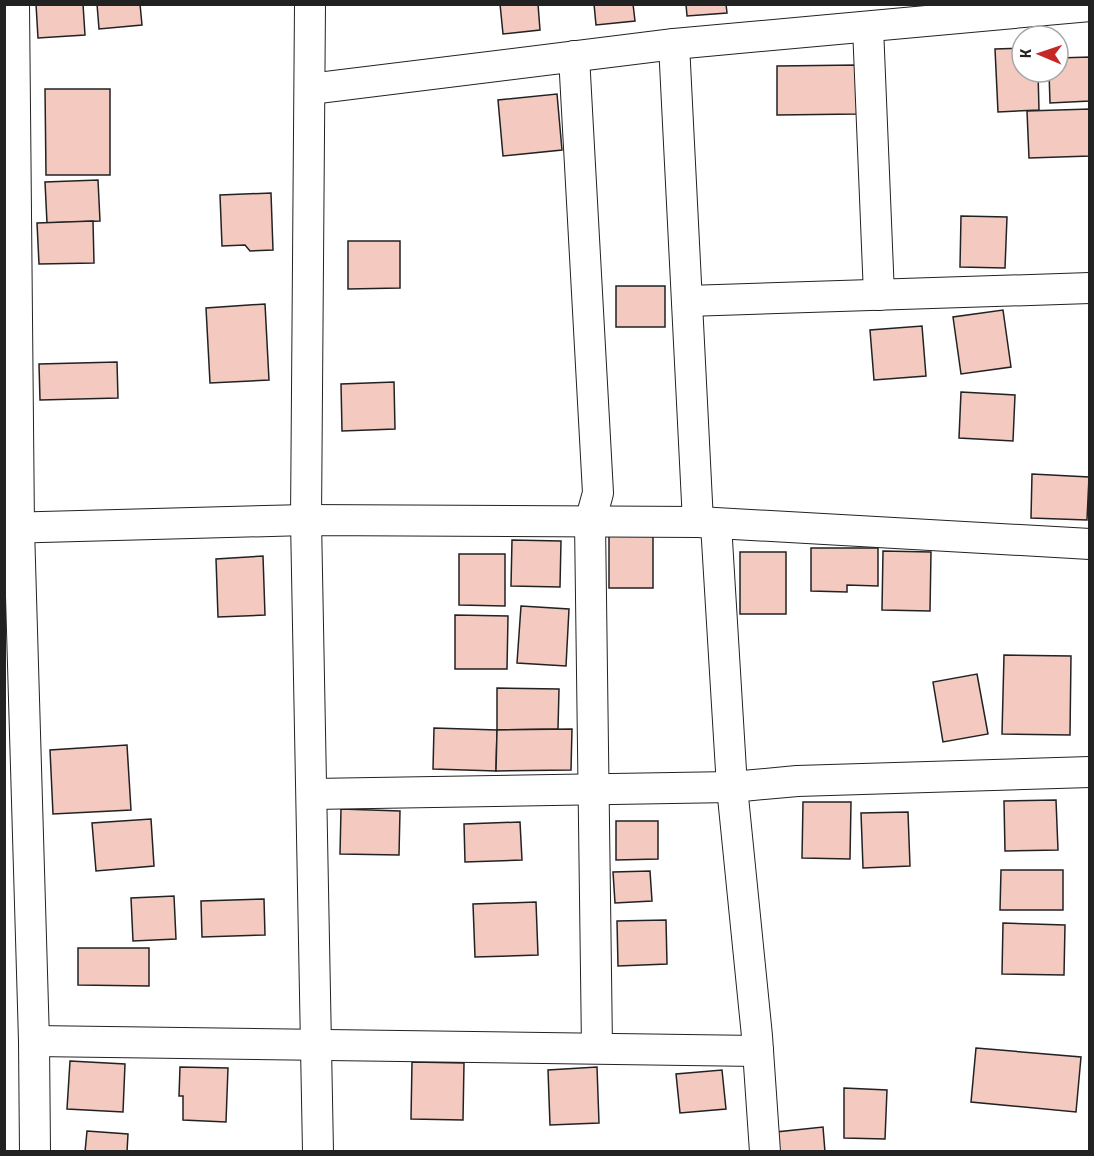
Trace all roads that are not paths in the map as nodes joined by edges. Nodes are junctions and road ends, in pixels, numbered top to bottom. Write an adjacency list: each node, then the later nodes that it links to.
1 (14, 4): 14 (street)
2 (310, 4): 7 (street)
3 (1089, 6): 4 (street)
4 (868, 27): 5 (street); 9 (street)
5 (674, 44): 6 (street); 10 (street)
6 (574, 56): 7 (street); 12 (street)
7 (310, 89): 11 (street)
8 (1089, 288): 9 (street)
9 (879, 295): 10 (street)
10 (687, 301): 13 (street)
11 (306, 520): 12 (street); 14 (street); 19 (street)
12 (590, 522): 13 (street); 18 (street)
13 (707, 523): 15 (street); 17 (street)
14 (12, 528): 20 (street)
15 (1089, 544)
16 (1089, 772): 17 (street)
17 (732, 787): 18 (street); 23 (street)
18 (595, 788): 19 (street); 22 (street)
19 (312, 794): 21 (street)
20 (34, 1041): 21 (street); 24 (street)
21 (316, 1045): 22 (street); 25 (street)
22 (597, 1048): 23 (street)
23 (758, 1051): 26 (street)
24 (35, 1152)
25 (318, 1152)
26 (765, 1152)

